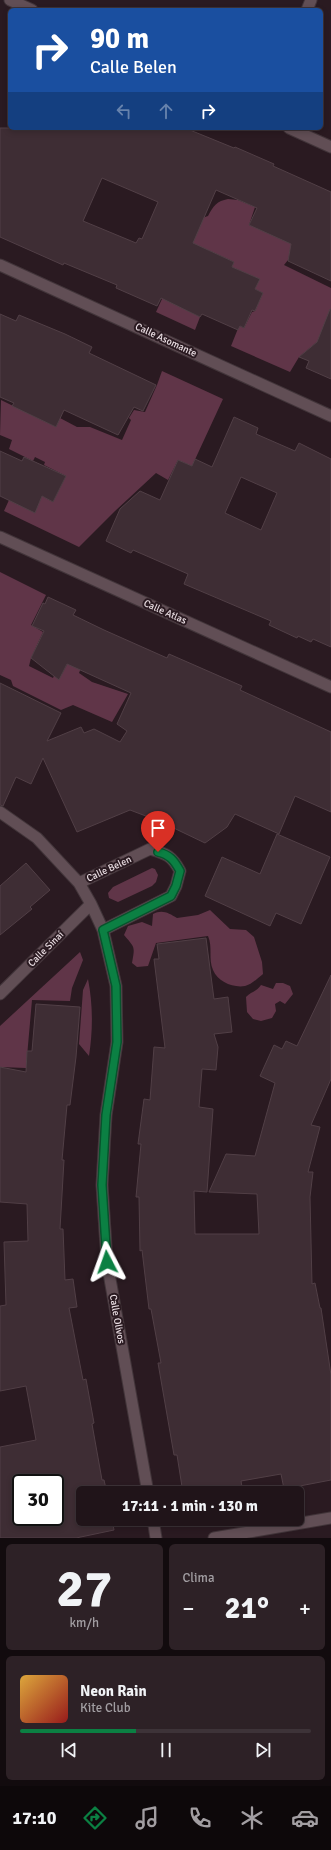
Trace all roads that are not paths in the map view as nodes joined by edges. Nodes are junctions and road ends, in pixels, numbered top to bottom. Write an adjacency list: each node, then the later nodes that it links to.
1 (10, 0): 2 (street)
2 (28, 8)
3 (293, 130): 4 (street)
4 (331, 147)
5 (0, 265): 6 (street, Calle Asomante)
6 (331, 416)
7 (0, 537): 8 (street, Calle Atlas)
8 (331, 687)
9 (0, 812): 10 (street, Calle Belen)
10 (79, 883): 11 (street, Calle Olivos); 12 (street, Calle Belen)
11 (91, 904): 12 (street, Calle Olivos); 13 (street, Calle Sinaí)
12 (103, 930): 14 (street, Calle Olivos)
13 (0, 994)
14 (147, 1486)
15 (331, 1518): 18 (street)
16 (153, 1526): 17 (street)
17 (156, 1538)
18 (214, 1538)

